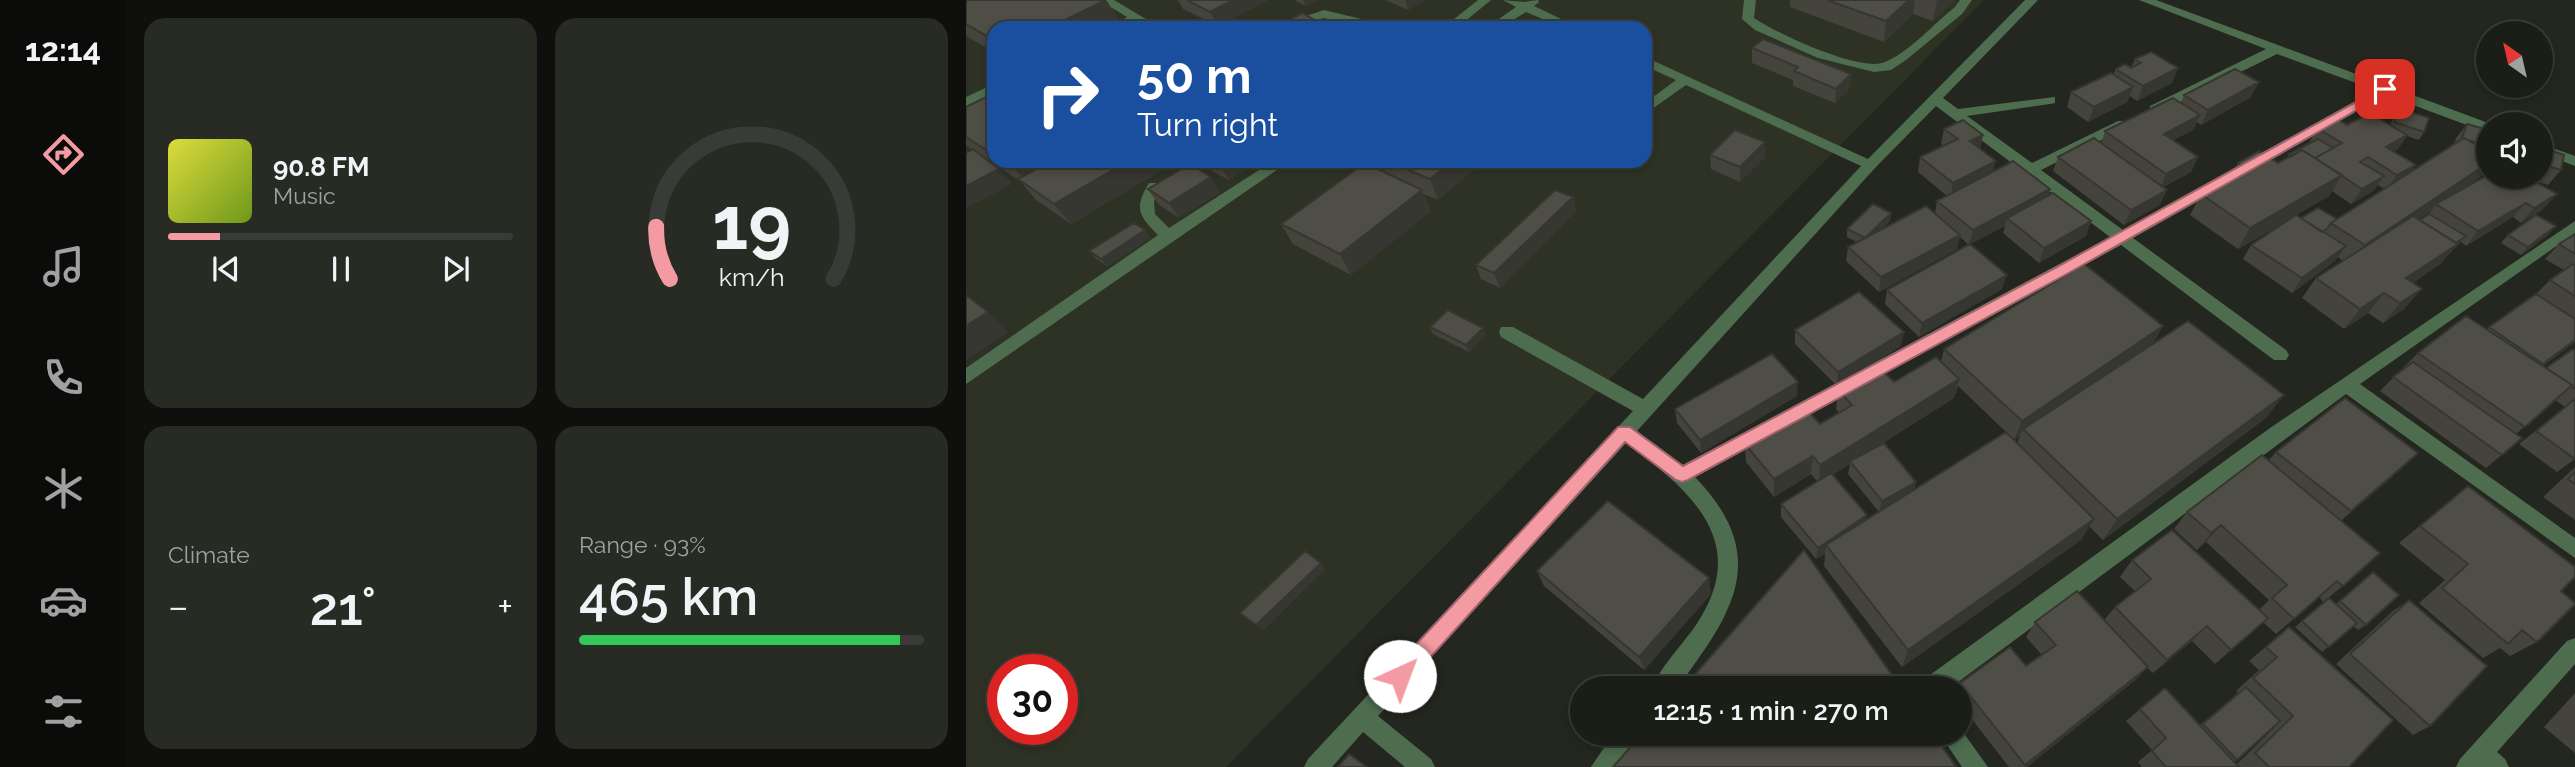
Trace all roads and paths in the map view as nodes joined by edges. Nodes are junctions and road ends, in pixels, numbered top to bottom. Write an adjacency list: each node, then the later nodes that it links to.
1 (1105, 0): 9 (street)
2 (1485, 0): 14 (street)
3 (1509, 0): 8 (street)
4 (1750, 0): 5 (street)
5 (1966, 0)
6 (2032, 0): 22 (street)
7 (2145, 0): 17 (street)
8 (1532, 3): 15 (street); 16 (street)
9 (1135, 18): 10 (street); 11 (street)
10 (1129, 21)
11 (1141, 21)
12 (1300, 21): 13 (street)
13 (1351, 21)
14 (1458, 21)
15 (1503, 21)
16 (1562, 21)
17 (2276, 49): 20 (street); 32 (street)
18 (1652, 64): 19 (street)
19 (1685, 79): 25 (street); 30 (street)
20 (2385, 89): 27 (street); 36 (street)
21 (987, 92): 24 (street)
22 (1934, 98): 26 (street); 30 (street)
23 (2050, 100): 26 (street)
24 (966, 102)
25 (1652, 105)
26 (1955, 114): 32 (street)
27 (2476, 123)
28 (2553, 153): 29 (street)
29 (2575, 161)
30 (1870, 165): 41 (street)
31 (1272, 168): 35 (street)
32 (2032, 169): 36 (street)
33 (1154, 186): 35 (street)
34 (2575, 226): 40 (street)
35 (1168, 236): 39 (street)
36 (2123, 237): 38 (street); 43 (street)
37 (1507, 332): 41 (street)
38 (2280, 355)
39 (966, 377)
40 (2346, 384): 44 (street); 47 (street)
41 (1645, 410): 42 (street)
42 (1624, 432): 43 (street); 48 (street)
43 (1682, 475): 46 (street)
44 (2575, 549)
45 (2575, 648): 51 (street)
46 (1672, 676)
47 (1947, 676)
48 (1362, 717): 52 (street); 53 (street)
49 (1618, 746): 54 (street)
50 (1960, 746): 55 (street)
51 (2482, 762)
52 (1316, 767)
53 (1423, 767)
54 (1603, 767)
55 (1976, 767)

